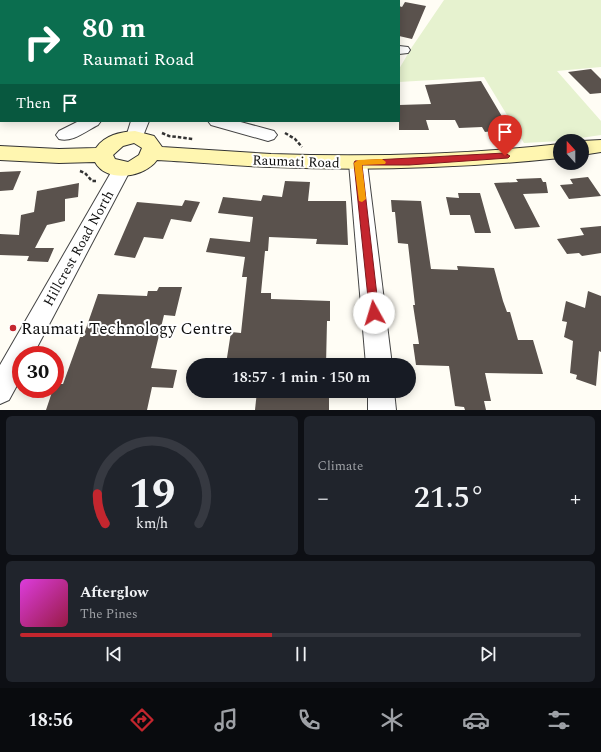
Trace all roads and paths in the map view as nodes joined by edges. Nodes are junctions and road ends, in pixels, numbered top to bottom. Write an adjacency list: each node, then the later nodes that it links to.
1 (90, 122): 5 (street)
2 (222, 122): 4 (street, Raumati Road)
3 (138, 129): 11 (main road); 12 (main road)
4 (274, 133): 8 (path)
5 (65, 135)
6 (601, 146): 7 (main road)
7 (589, 147)
8 (305, 150)
9 (553, 152): 13 (main road, Raumati Road)
10 (0, 153): 12 (main road)
11 (152, 153): 13 (main road, Raumati Road); 14 (main road)
12 (103, 155): 14 (main road)
13 (358, 163): 15 (street)
14 (122, 169): 16 (street, Hillcrest Road North)
15 (378, 358)
16 (0, 390)
17 (381, 398): 18 (street)
18 (382, 410)

